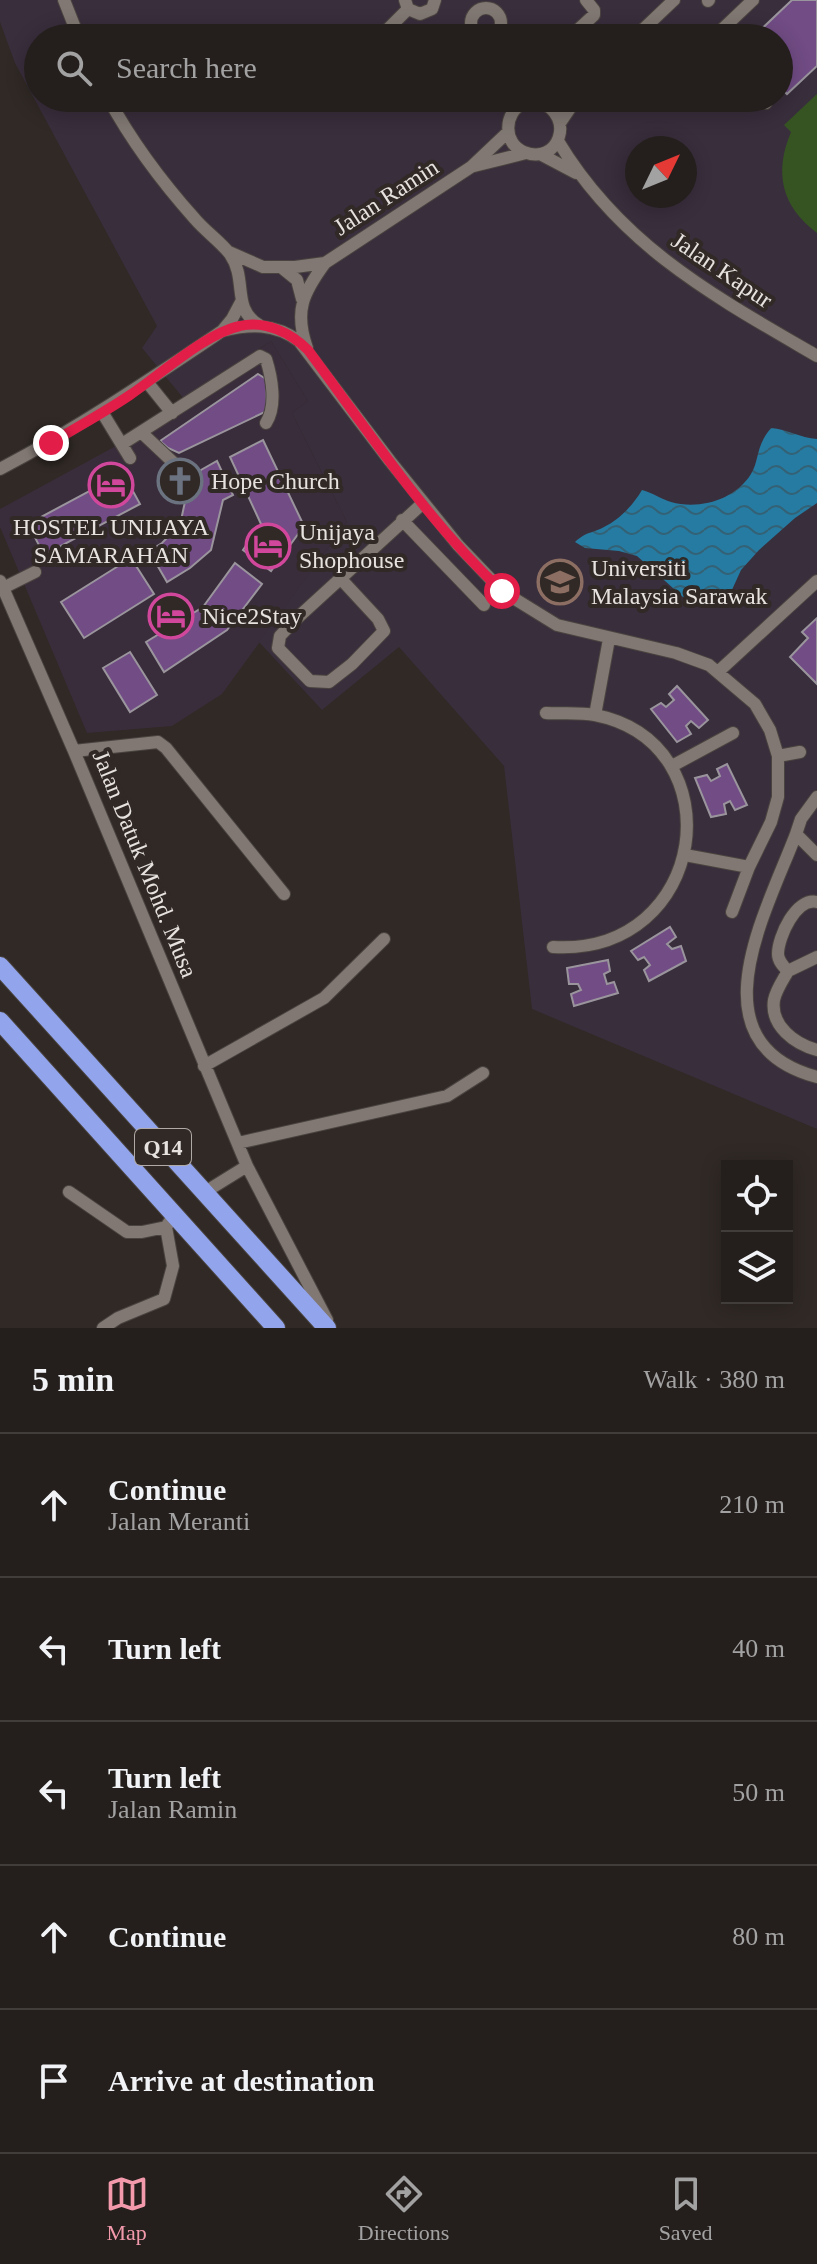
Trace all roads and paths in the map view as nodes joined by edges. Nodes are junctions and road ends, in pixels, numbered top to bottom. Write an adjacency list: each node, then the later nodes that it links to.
1 (64, 0): 8 (street)
2 (435, 0): 6 (street)
3 (586, 0): 11 (street)
4 (674, 0): 12 (street)
5 (753, 0): 13 (street)
6 (407, 4): 9 (street)
7 (498, 5): 10 (street)
8 (73, 24)
9 (391, 24)
10 (472, 24)
11 (585, 24)
12 (649, 24)
13 (728, 24)
14 (116, 112): 25 (street)
15 (513, 112): 19 (street)
16 (555, 112): 18 (street)
17 (567, 112): 18 (street)
18 (560, 123): 20 (street)
19 (508, 132): 21 (street); 23 (street, Jalan Ramin)
20 (558, 141): 22 (street); 24 (street, Jalan Kapur)
21 (526, 153): 22 (street); 23 (street, Jalan Ramin)
22 (540, 154): 24 (street, Jalan Kapur)
23 (471, 167): 26 (street, Jalan Ramin)
24 (578, 175): 35 (street, Jalan Kapur)
25 (229, 252): 27 (street); 29 (street)
26 (325, 263): 28 (street); 31 (street)
27 (263, 267): 28 (street); 29 (street)
28 (281, 267): 31 (street)
29 (242, 287): 30 (street)
30 (241, 302): 32 (street); 33 (street)
31 (302, 304): 32 (street); 34 (street)
32 (264, 326): 33 (street); 34 (street)
33 (222, 331): 36 (street)
34 (308, 350): 45 (street)
35 (817, 356)
36 (151, 380): 37 (street); 38 (street)
37 (102, 412): 41 (street); 44 (street)
38 (172, 413): 39 (street); 40 (street)
39 (266, 423)
40 (142, 433): 41 (street); 43 (street)
41 (122, 444): 42 (street)
42 (130, 458)
43 (177, 466)
44 (0, 469)
45 (423, 503): 46 (street); 52 (street)
46 (402, 520): 48 (street); 51 (street)
47 (35, 572): 50 (street)
48 (340, 578): 48 (street)
49 (817, 581): 53 (street)
50 (2, 584): 59 (street, Jalan Datuk Mohd. Musa)
51 (484, 605)
52 (609, 639): 53 (street); 55 (street)
53 (719, 671): 61 (street)
54 (546, 713): 55 (street)
55 (595, 715): 62 (street)
56 (126, 731): 58 (street)
57 (733, 733): 62 (street)
58 (126, 746): 59 (street); 68 (street)
59 (74, 751): 78 (street, Jalan Datuk Mohd. Musa)
60 (800, 752): 61 (street)
61 (778, 756): 67 (street)
62 (672, 766): 65 (street)
63 (817, 797): 64 (street)
64 (796, 834): 66 (street); 80 (street)
65 (685, 855): 67 (street); 72 (street)
66 (817, 855)
67 (749, 867): 70 (street)
68 (284, 894)
69 (817, 902): 75 (street)
70 (732, 912)
71 (384, 939): 78 (street)
72 (553, 947)
73 (817, 957): 75 (street)
74 (0, 966): 84 (highway, Q14)
75 (788, 971): 77 (street)
76 (0, 1021): 85 (highway, Q14)
77 (817, 1050)
78 (204, 1066): 81 (street, Jalan Datuk Mohd. Musa)
79 (483, 1073): 81 (street)
80 (817, 1077)
81 (238, 1143): 82 (street, Jalan Datuk Mohd. Musa)
82 (247, 1166): 84 (street); 88 (street, Jalan Datuk Mohd. Musa)
83 (69, 1192): 85 (street)
84 (205, 1192): 88 (highway, Q14)
85 (170, 1221): 86 (street); 87 (highway, Q14)
86 (103, 1328)
87 (276, 1328)
88 (329, 1328)

